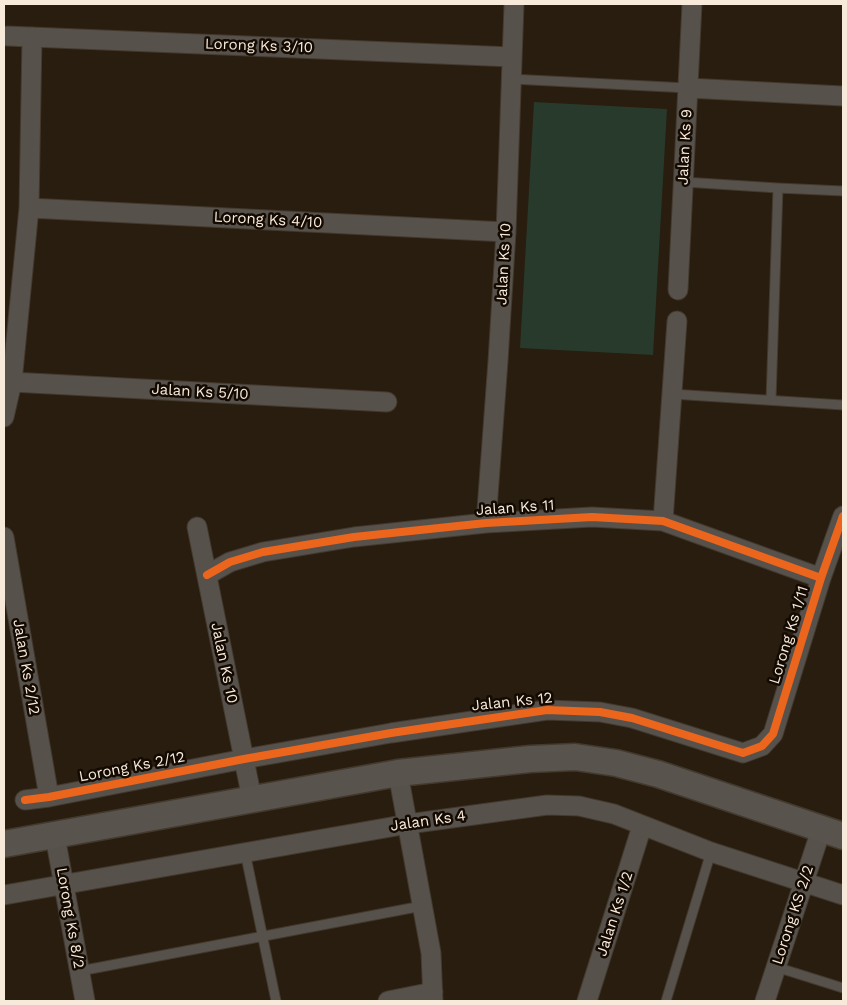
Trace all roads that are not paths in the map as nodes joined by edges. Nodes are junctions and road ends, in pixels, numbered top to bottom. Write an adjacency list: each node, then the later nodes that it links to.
1 (514, 4): 5 (street, Jalan Ks 10)
2 (692, 4): 7 (street, Jalan Ks 9)
3 (7, 36): 4 (street, Lorong Ks 3/10)
4 (32, 37): 5 (street, Lorong Ks 3/10); 12 (street)
5 (512, 57): 6 (street, Jalan Ks 10)
6 (511, 79): 7 (lane); 13 (street, Jalan Ks 10)
7 (688, 88): 8 (street); 9 (street, Jalan Ks 9)
8 (843, 96)
9 (684, 182): 10 (lane); 14 (street, Jalan Ks 9)
10 (778, 188): 11 (lane); 18 (lane)
11 (843, 191)
12 (29, 208): 13 (street, Lorong Ks 4/10); 16 (street)
13 (506, 232): 24 (street, Jalan Ks 10)
14 (678, 290)
15 (677, 321): 17 (street)
16 (12, 382): 19 (street, Jalan Ks 5/10); 21 (street)
17 (672, 394): 18 (lane); 23 (street)
18 (771, 400): 20 (lane)
19 (387, 402)
20 (843, 405)
21 (4, 417)
22 (843, 516): 28 (street, Lorong Ks 1/11)
23 (663, 521): 24 (street, Jalan Ks 11); 28 (street, Jalan Ks 11)
24 (486, 523): 27 (street, Jalan Ks 11)
25 (197, 527): 27 (street, Jalan Ks 10)
26 (4, 536): 32 (street, Jalan Ks 2/12)
27 (207, 575): 30 (street, Jalan Ks 10)
28 (821, 578): 29 (street, Lorong Ks 1/11)
29 (773, 734): 30 (street, Jalan Ks 12)
30 (244, 759): 32 (street, Lorong Ks 2/12); 33 (street, Jalan Ks 10)
31 (398, 773): 33 (street); 35 (street); 37 (street)
32 (49, 797): 34 (street, Lorong Ks 2/12)
33 (252, 799): 38 (street)
34 (26, 800)
35 (408, 824): 36 (street, Jalan Ks 4); 40 (street, Jalan Ks 4); 46 (street)
36 (642, 826): 41 (street, Jalan Ks 4); 55 (street, Jalan Ks 1/2)
37 (832, 833): 42 (street, Lorong KS 2/2)
38 (55, 836): 39 (street); 43 (street, Lorong Ks 8/2)
39 (4, 844)
40 (245, 852): 43 (street, Jalan Ks 4); 47 (lane)
41 (711, 852): 42 (street, Jalan Ks 4); 56 (lane)
42 (804, 882): 45 (street, Jalan Ks 4); 48 (street, Lorong KS 2/2)
43 (64, 884): 44 (street, Jalan Ks 4); 49 (street, Lorong Ks 8/2)
44 (4, 895)
45 (843, 895)
46 (422, 906): 47 (lane); 51 (street)
47 (262, 936): 49 (lane); 53 (lane)
48 (776, 967): 50 (lane); 57 (street, Lorong KS 2/2)
49 (80, 971): 52 (street, Lorong Ks 8/2)
50 (843, 988)
51 (433, 997): 54 (street)
52 (85, 1001)
53 (276, 1001)
54 (388, 1001)
55 (587, 1001)
56 (666, 1001)
57 (765, 1001)

